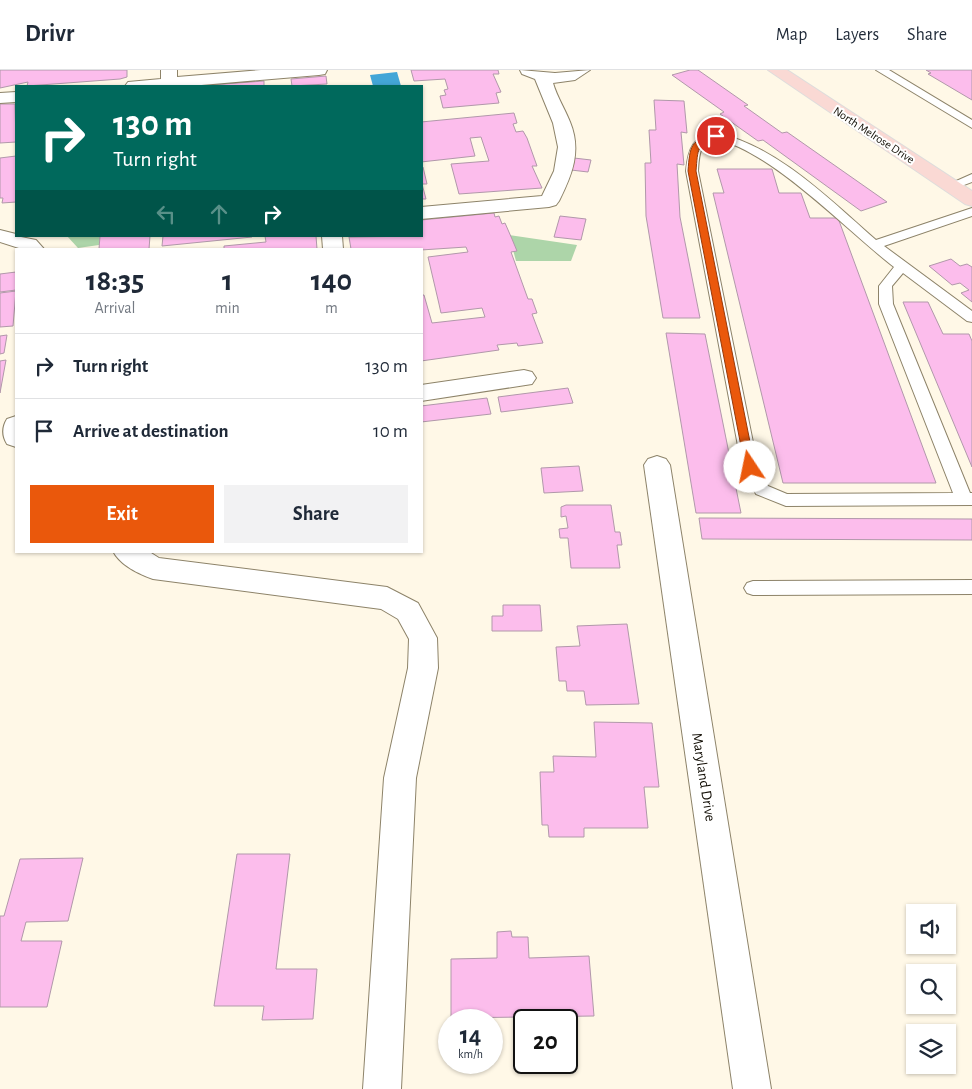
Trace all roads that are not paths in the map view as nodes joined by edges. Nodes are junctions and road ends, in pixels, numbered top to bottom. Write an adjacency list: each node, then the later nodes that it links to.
1 (320, 70): 6 (street)
2 (582, 70): 5 (street)
3 (776, 70): 12 (main road, North Melrose Drive)
4 (880, 70): 10 (lane)
5 (535, 73): 15 (street)
6 (169, 80): 7 (street)
7 (140, 85)
8 (15, 97): 9 (street)
9 (0, 98)
10 (972, 126)
11 (972, 178): 12 (lane)
12 (951, 186): 13 (main road, North Melrose Drive)
13 (972, 200)
14 (972, 212): 17 (lane)
15 (423, 213)
16 (0, 236): 18 (street)
17 (874, 245): 19 (lane); 24 (lane)
18 (33, 248)
19 (903, 266): 20 (lane); 24 (lane)
20 (972, 318)
21 (524, 378): 22 (street)
22 (423, 393)
23 (657, 465): 29 (street, Maryland Drive)
24 (968, 499)
25 (129, 553): 28 (street)
26 (972, 587): 27 (lane)
27 (753, 588)
28 (382, 1089)
29 (752, 1089)

